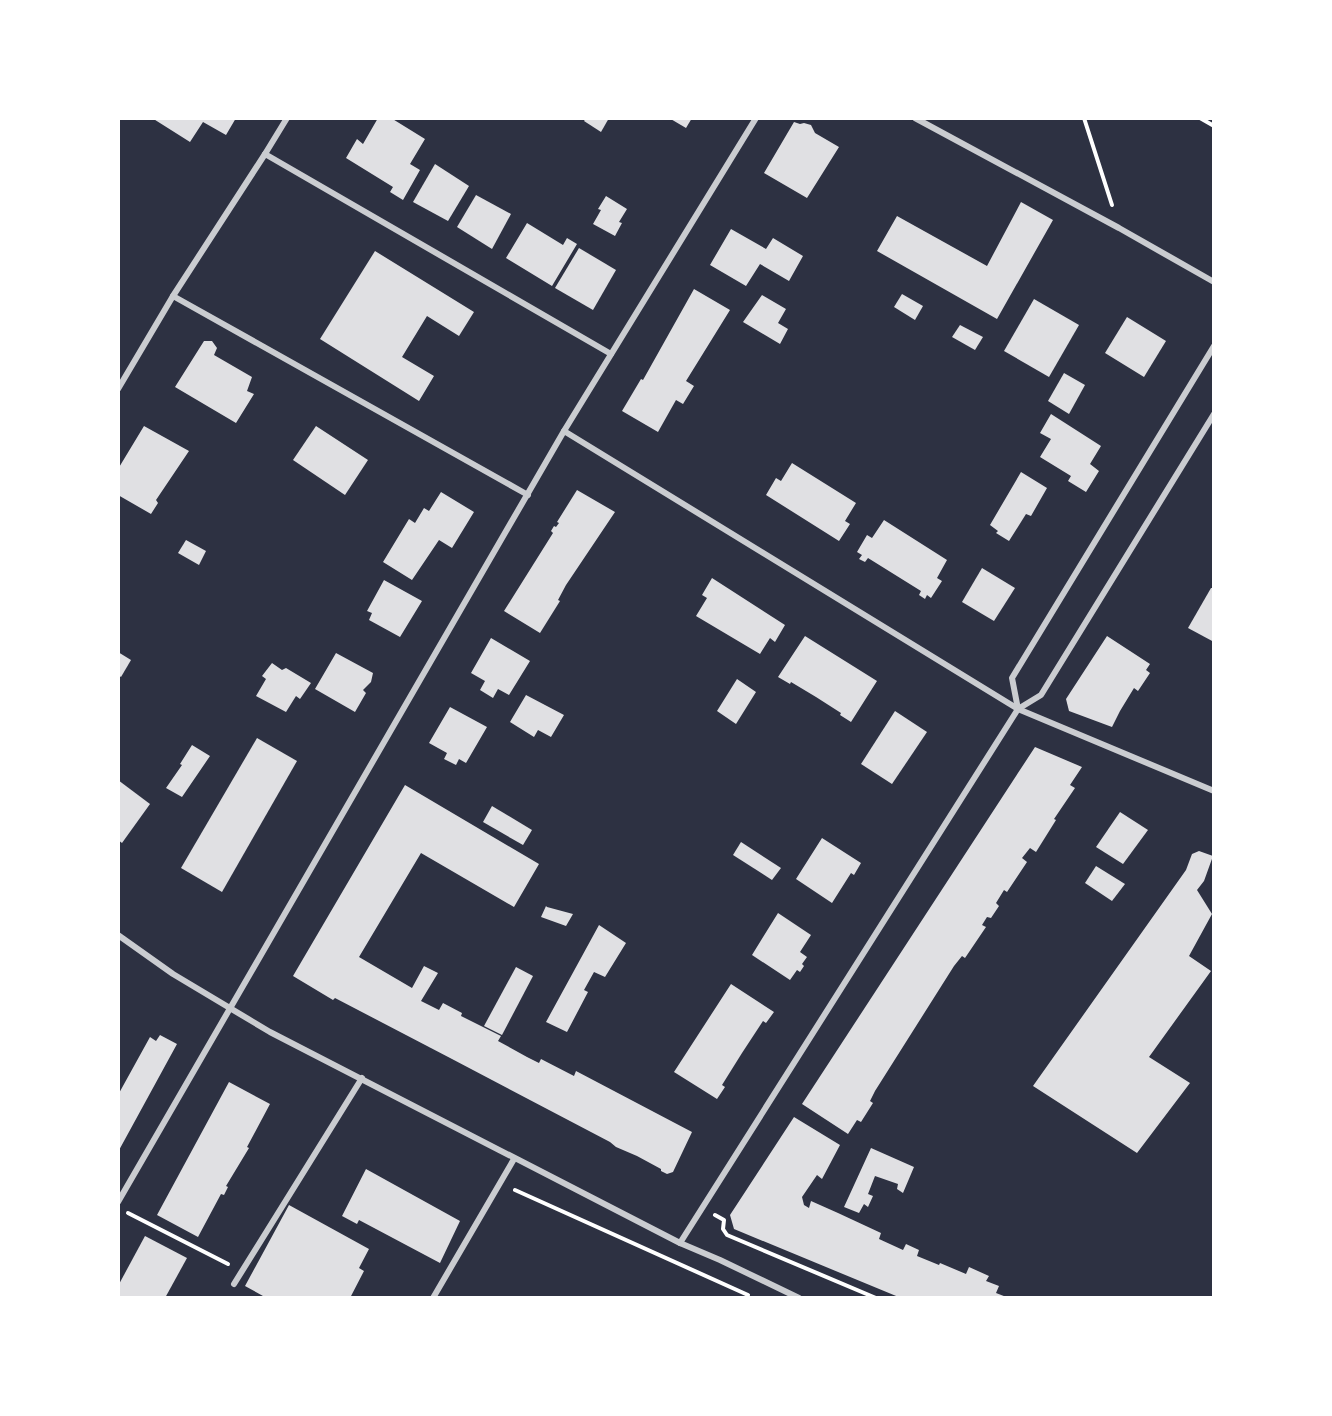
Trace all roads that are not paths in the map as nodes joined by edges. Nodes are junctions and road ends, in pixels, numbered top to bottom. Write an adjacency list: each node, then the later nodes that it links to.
1 (286, 118): 4 (street)
2 (756, 118): 8 (street)
3 (915, 118): 5 (street)
4 (265, 154): 6 (street); 8 (street)
5 (1214, 282)
6 (173, 296): 9 (street); 12 (street)
7 (1214, 346): 13 (street)
8 (611, 354): 11 (street)
9 (118, 389)
10 (1214, 414): 13 (street)
11 (564, 431): 12 (street); 13 (street)
12 (528, 495): 16 (street)
13 (1018, 709): 14 (street); 20 (street)
14 (1214, 791)
15 (118, 935): 16 (street)
16 (231, 1008): 17 (street); 19 (street)
17 (362, 1078): 18 (street); 21 (street)
18 (514, 1159): 20 (street); 22 (street)
19 (118, 1202)
20 (680, 1243): 23 (street)
21 (234, 1284)
22 (433, 1298)
23 (799, 1298)

